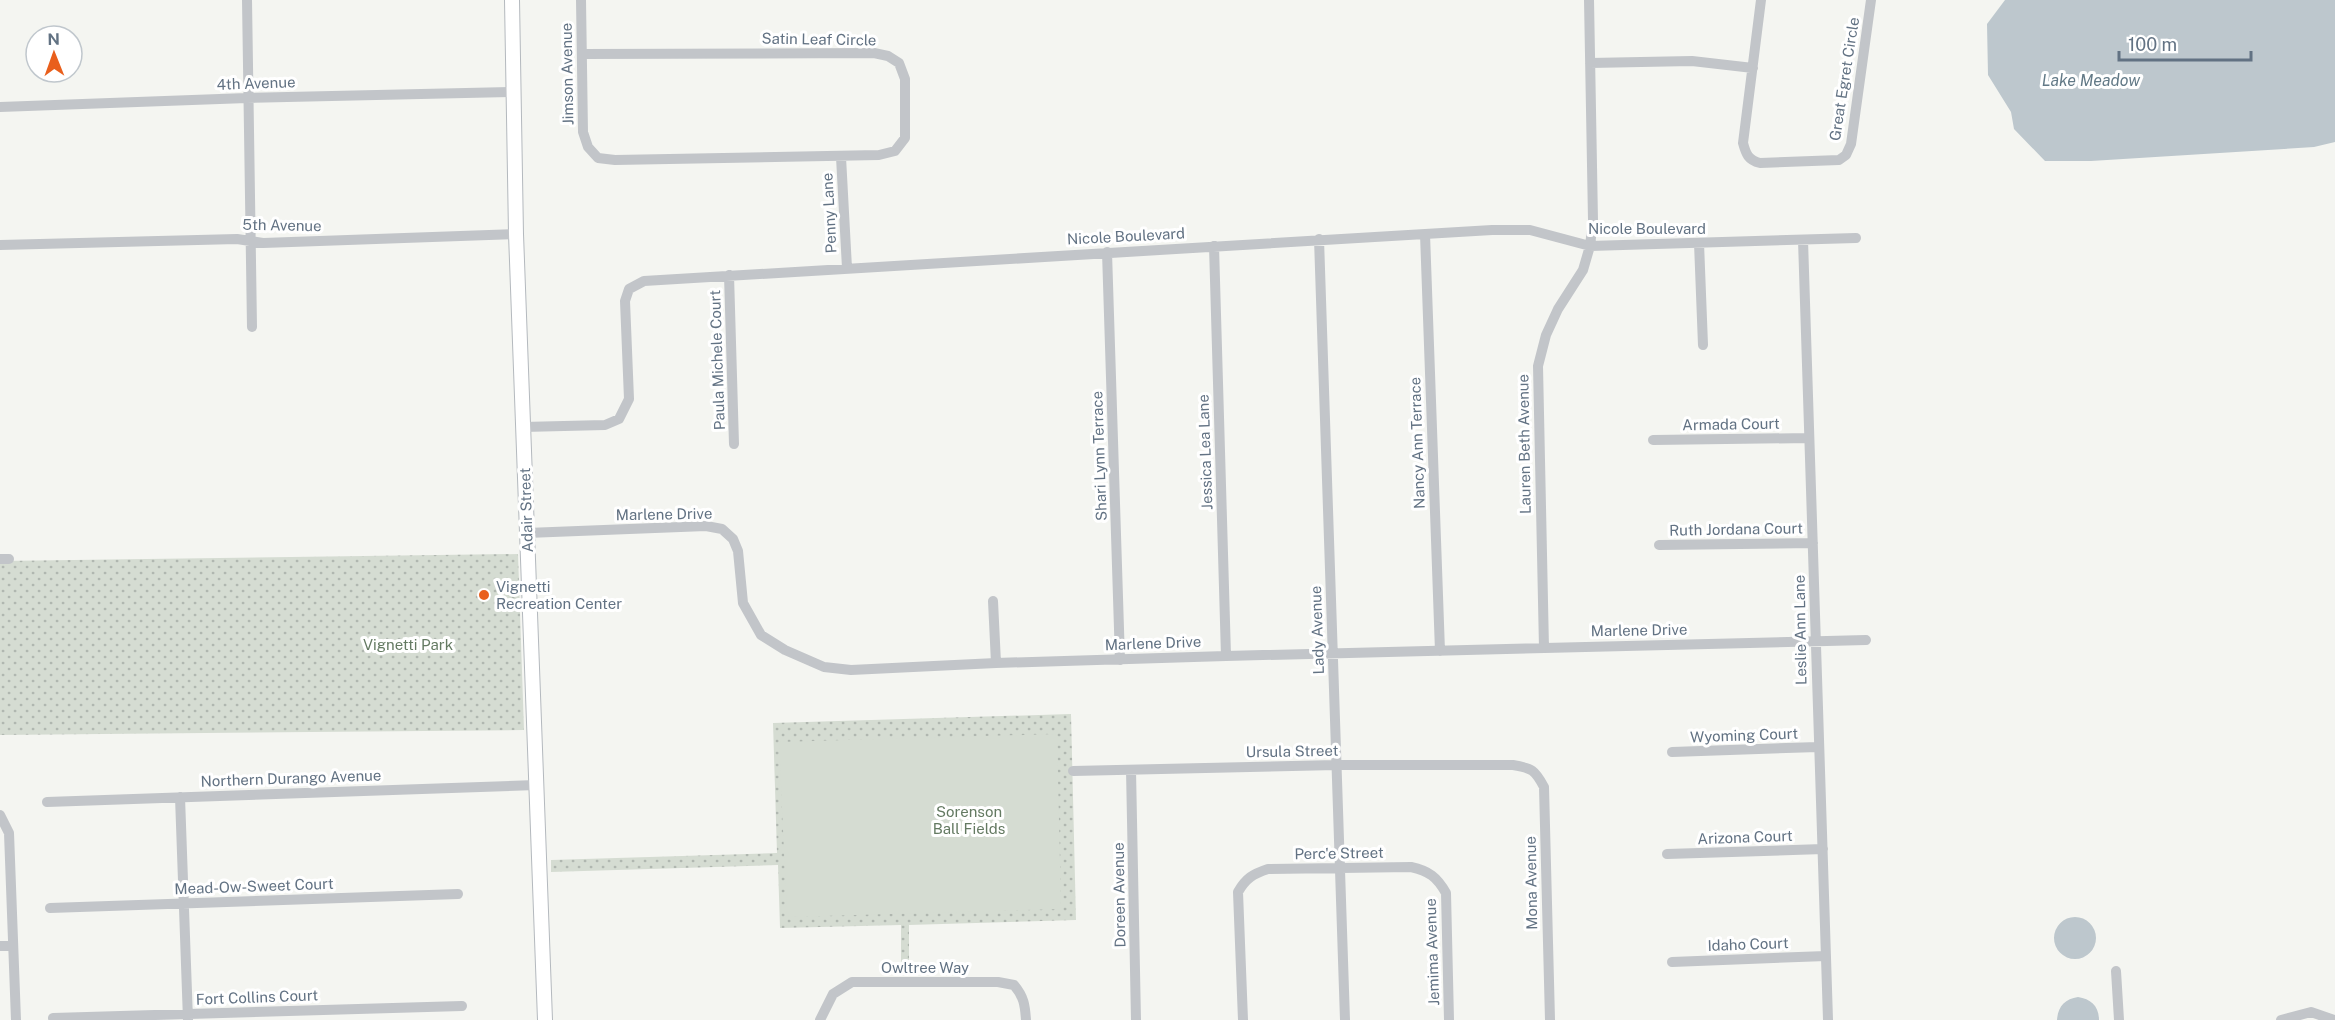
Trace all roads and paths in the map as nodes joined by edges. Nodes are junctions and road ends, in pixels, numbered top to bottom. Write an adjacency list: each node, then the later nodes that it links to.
1 (247, 0): 11 (street)
2 (512, 0): 10 (street, Adair Street)
3 (581, 0): 7 (street, Jimson Avenue)
4 (1589, 0): 8 (street, Lauren Beth Avenue)
5 (1761, 0): 9 (street, Great Egret Circle)
6 (1871, 0): 9 (street, Great Egret Circle)
7 (583, 54): 13 (street, Jimson Avenue); 14 (street, Satin Leaf Circle)
8 (1590, 63): 9 (street); 24 (street, Lauren Beth Avenue)
9 (1753, 68)
10 (513, 92): 11 (street, 4th Avenue); 15 (street, Adair Street)
11 (247, 98): 12 (street, 4th Avenue); 20 (street)
12 (0, 107)
13 (588, 147): 14 (street, Satin Leaf Circle)
14 (841, 157): 26 (street, Penny Lane)
15 (516, 234): 20 (street, 5th Avenue); 30 (street, Adair Street)
16 (1425, 234): 18 (street, Nicole Boulevard); 24 (street, Nicole Boulevard); 41 (street, Nancy Ann Terrace)
17 (1856, 238): 19 (street, Nicole Boulevard)
18 (1319, 239): 23 (street, Nicole Boulevard); 42 (street, Lady Avenue)
19 (1803, 240): 21 (street, Nicole Boulevard); 31 (street, Leslie Ann Lane)
20 (250, 242): 22 (street, 5th Avenue); 28 (street)
21 (1699, 243): 24 (street, Nicole Boulevard); 29 (street)
22 (0, 245)
23 (1214, 246): 25 (street, Nicole Boulevard); 43 (street, Jessica Lea Lane)
24 (1590, 246): 40 (street, Lauren Beth Avenue)
25 (1107, 252): 26 (street, Nicole Boulevard); 44 (street, Shari Lynn Terrace)
26 (847, 268): 27 (street, Nicole Boulevard)
27 (729, 275): 30 (street, Nicole Boulevard); 33 (street, Paula Michele Court)
28 (252, 327)
29 (1703, 345)
30 (523, 426): 34 (street, Adair Street)
31 (1809, 438): 32 (street, Armada Court); 35 (street, Leslie Ann Lane)
32 (1653, 440)
33 (734, 444)
34 (527, 533): 45 (street, Marlene Drive); 52 (street, Adair Street)
35 (1813, 543): 36 (street, Ruth Jordana Court); 39 (street, Leslie Ann Lane)
36 (1659, 545)
37 (993, 601): 45 (street)
38 (1866, 640): 39 (street, Marlene Drive)
39 (1816, 641): 40 (street, Marlene Drive); 46 (street, Leslie Ann Lane)
40 (1544, 648): 41 (street, Marlene Drive)
41 (1440, 651): 42 (street, Marlene Drive)
42 (1334, 654): 43 (street, Marlene Drive); 48 (street, Lady Avenue)
43 (1226, 656): 44 (street, Marlene Drive)
44 (1120, 660): 45 (street, Marlene Drive)
45 (996, 663)
46 (1818, 747): 47 (street, Wyoming Court); 56 (street, Leslie Ann Lane)
47 (1672, 752)
48 (1336, 765): 49 (street, Ursula Street); 50 (street, Ursula Street); 59 (street, Lady Avenue)
49 (1513, 765): 79 (street, Mona Avenue)
50 (1131, 770): 51 (street, Ursula Street); 75 (street, Doreen Avenue)
51 (1073, 771)
52 (536, 785): 53 (street, Northern Durango Avenue); 72 (street, Adair Street)
53 (180, 797): 54 (street, Northern Durango Avenue); 61 (street)
54 (47, 802)
55 (1, 816): 64 (street)
56 (1823, 849): 57 (street, Arizona Court); 65 (street, Leslie Ann Lane)
57 (1667, 854)
58 (1411, 867): 59 (street, Perc'e Street); 78 (street, Jemima Avenue)
59 (1340, 868): 76 (street, Perc'e Street); 77 (street, Lady Avenue)
60 (458, 894): 61 (street, Mead-Ow-Sweet Court)
61 (184, 903): 62 (street, Mead-Ow-Sweet Court); 69 (street)
62 (50, 908)
63 (0, 946): 64 (street)
64 (13, 946): 71 (street)
65 (1826, 956): 66 (street, Idaho Court); 80 (street, Leslie Ann Lane)
66 (1672, 962)
67 (2116, 971): 81 (street)
68 (462, 1006): 69 (street, Fort Collins Court)
69 (188, 1017): 70 (street, Fort Collins Court)
70 (53, 1018)
71 (16, 1020)
72 (545, 1020)
73 (820, 1020): 74 (street, Owltree Way)
74 (1026, 1020)
75 (1136, 1020)
76 (1243, 1020)
77 (1345, 1020)
78 (1449, 1020)
79 (1550, 1020)
80 (1828, 1020)
81 (2119, 1020)
82 (2281, 1020): 83 (street)
83 (2334, 1020)

